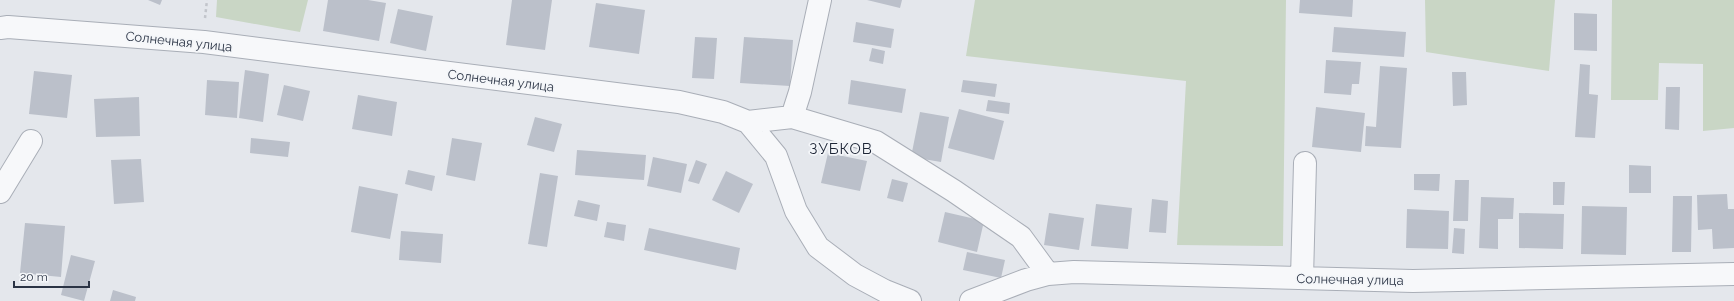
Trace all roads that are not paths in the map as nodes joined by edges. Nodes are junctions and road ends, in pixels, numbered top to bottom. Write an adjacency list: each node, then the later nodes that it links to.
1 (820, 0): 3 (street)
2 (0, 28): 4 (street, Солнечная улица)
3 (792, 117): 4 (street); 8 (street)
4 (748, 122): 11 (street, Солнечная улица)
5 (31, 141): 7 (street)
6 (1305, 163): 10 (street)
7 (0, 192)
8 (1048, 274): 10 (street, Солнечная улица); 12 (street, Солнечная улица)
9 (1734, 274): 10 (street, Солнечная улица)
10 (1302, 278)
11 (910, 301)
12 (971, 301)

